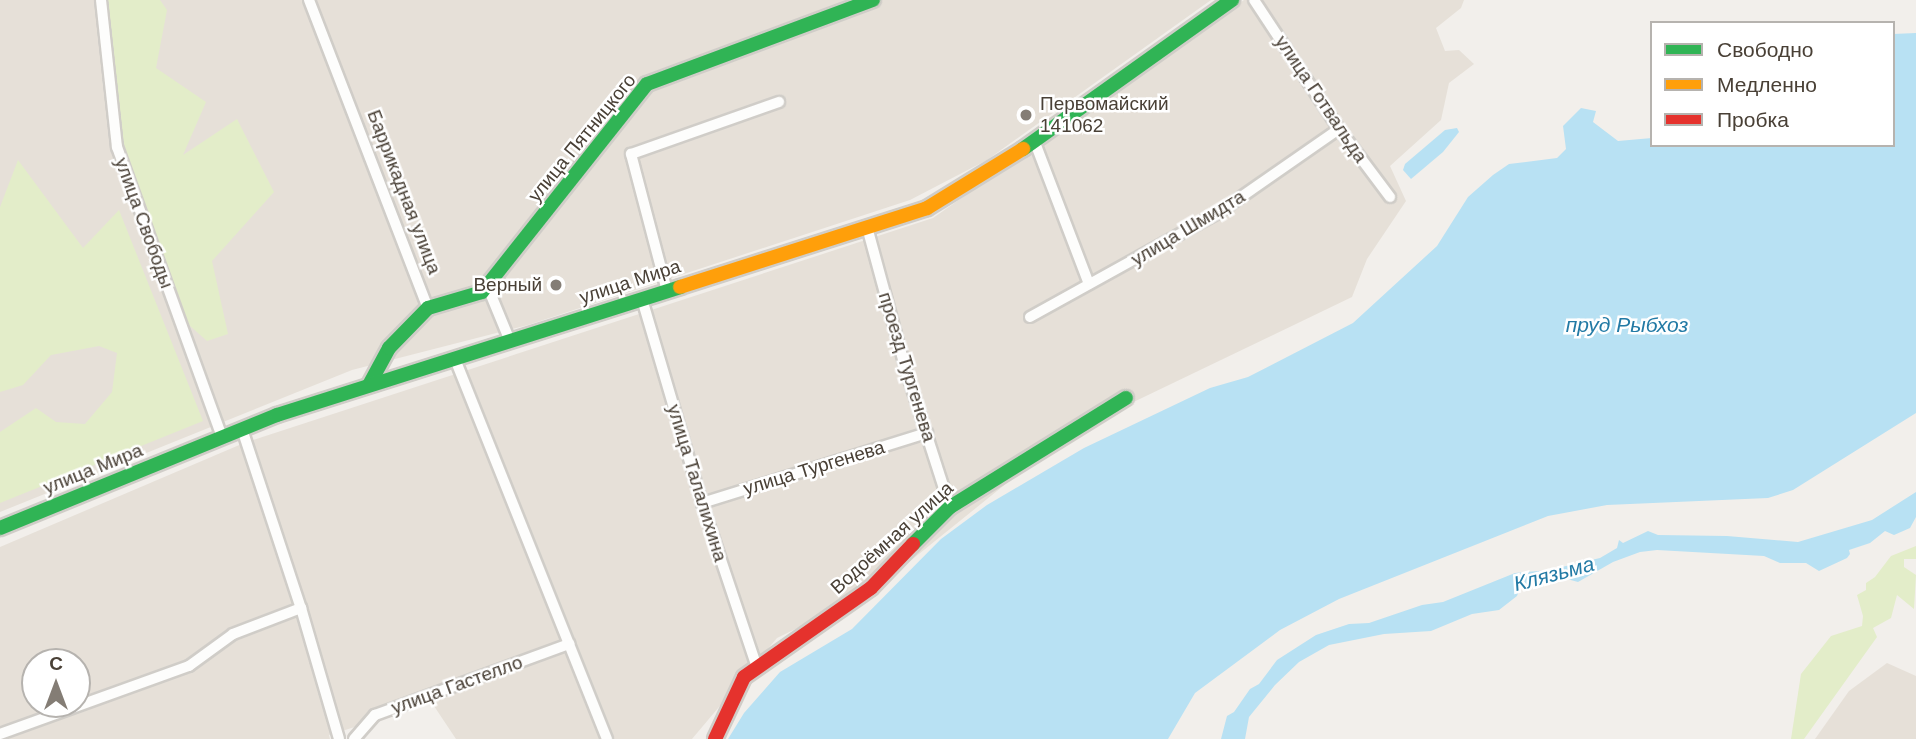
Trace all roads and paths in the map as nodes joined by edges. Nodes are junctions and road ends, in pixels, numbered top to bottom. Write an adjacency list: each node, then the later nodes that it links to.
1 (101, 0): 23 (street, улица Свободы)
2 (309, 0): 15 (street, Баррикадная улица)
3 (873, 0): 11 (street, улица Пятницкого)
4 (1232, 0): 8 (street, улица Мира)
5 (1254, 0): 7 (street, улица Готвальда)
6 (779, 102): 13 (street)
7 (1339, 128): 9 (street, улица Готвальда); 12 (street, улица Шмидта)
8 (1034, 140): 10 (street, улица Мира); 12 (street)
9 (1390, 197)
10 (867, 227): 13 (street, улица Мира); 22 (street, проезд Тургенева)
11 (492, 279): 15 (street, улица Пятницкого); 17 (street)
12 (1089, 285): 16 (street, улица Шмидта)
13 (667, 291): 14 (street, улица Мира)
14 (642, 299): 17 (street, улица Мира); 24 (street, улица Талалихина)
15 (428, 308): 19 (street)
16 (1030, 317)
17 (510, 341): 18 (street, улица Мира)
18 (455, 359): 19 (street, улица Мира); 28 (street)
19 (369, 385): 21 (street, улица Мира)
20 (1126, 398): 25 (street, Водоёмная улица)
21 (242, 429): 23 (street, улица Мира); 27 (street)
22 (927, 433): 24 (street, улица Тургенева); 25 (street, проезд Тургенева)
23 (222, 437): 26 (street, улица Мира)
24 (702, 503): 29 (street, улица Талалихина)
25 (950, 507): 29 (street, Водоёмная улица)
26 (0, 528)
27 (301, 608): 30 (street); 31 (street)
28 (569, 644): 32 (street, улица Гастелло); 33 (street)
29 (757, 667): 34 (street, Водоёмная улица)
30 (0, 734)
31 (339, 739)
32 (354, 739)
33 (607, 739)
34 (715, 739)

